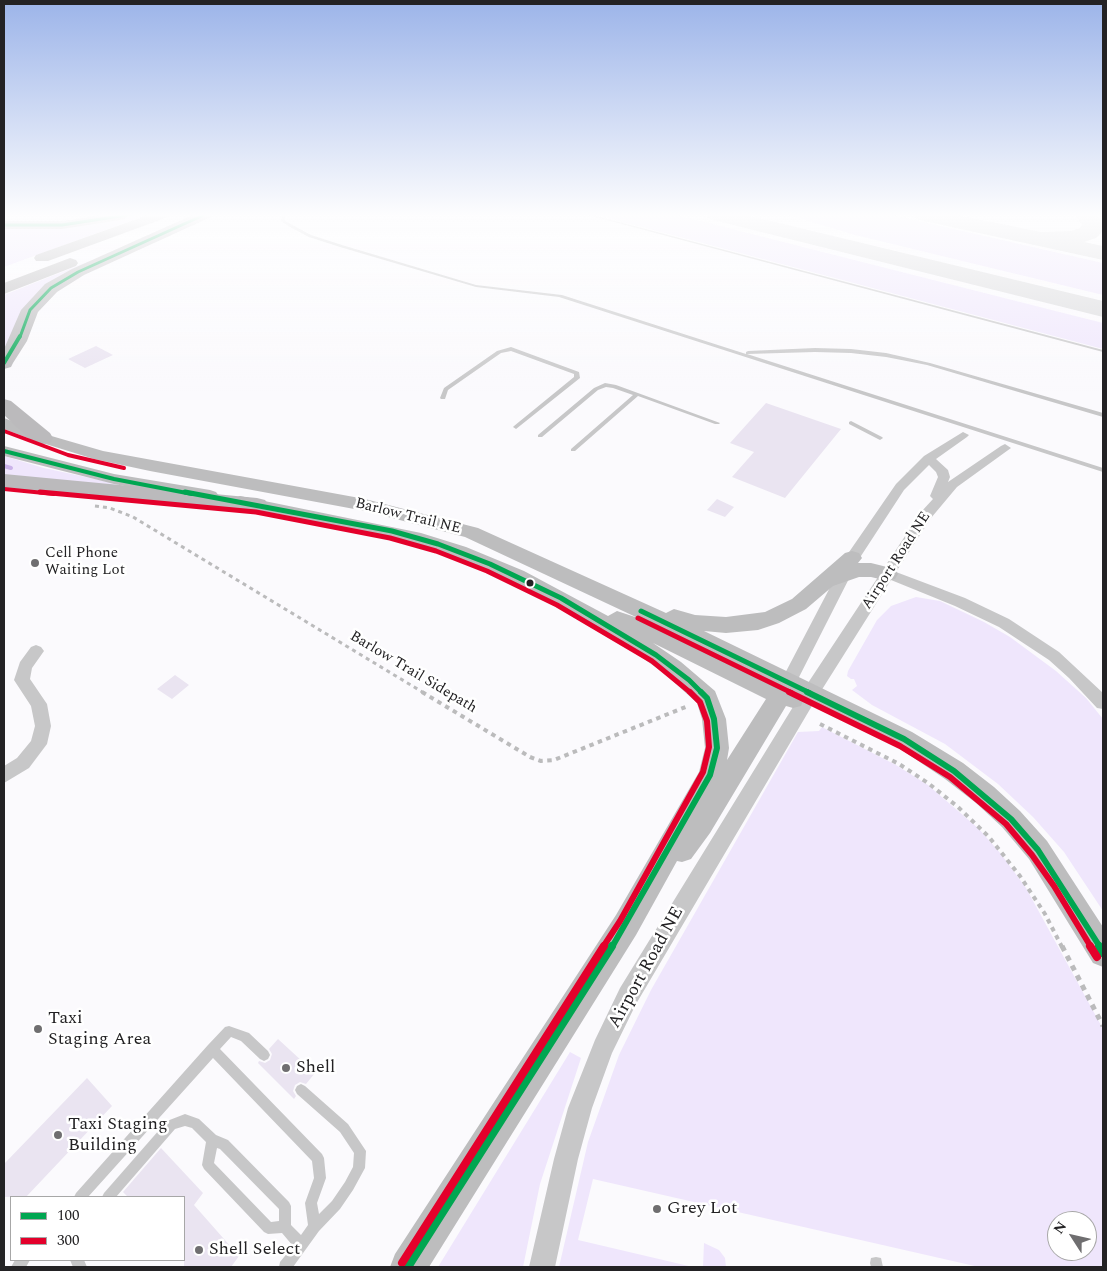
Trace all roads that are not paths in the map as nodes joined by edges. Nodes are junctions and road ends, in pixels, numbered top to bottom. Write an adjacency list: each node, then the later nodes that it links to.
1 (44, 273): 5 (highway)
2 (76, 273): 8 (highway)
3 (433, 273): 7 (lane)
4 (810, 273): 6 (lane)
5 (4, 289)
6 (1103, 351)
7 (743, 354): 12 (lane); 25 (lane)
8 (4, 363)
9 (637, 394): 14 (lane); 18 (lane); 21 (lane)
10 (443, 398): 16 (lane)
11 (4, 405): 19 (highway)
12 (1103, 415)
13 (4, 423): 19 (main road, Barlow Trail NE)
14 (717, 423)
15 (851, 423): 20 (lane)
16 (516, 427)
17 (963, 435): 24 (street)
18 (540, 436)
19 (42, 438): 31 (main road, Barlow Trail NE)
20 (880, 438)
21 (573, 450)
22 (4, 451): 27 (main road, Barlow Trail NE)
23 (999, 452): 28 (street, Airport Road NE)
24 (928, 459): 28 (street); 29 (street)
25 (1103, 470)
26 (4, 480): 27 (highway)
27 (257, 505): 32 (main road, Barlow Trail NE)
28 (926, 515): 30 (street, Airport Road NE)
29 (849, 565): 30 (main road); 31 (main road); 34 (street)
30 (888, 574): 35 (street, Airport Road NE); 36 (street)
31 (595, 589): 34 (main road, Barlow Trail NE)
32 (561, 598): 34 (main road); 38 (main road, Barlow Trail NE)
33 (36, 651): 37 (street)
34 (784, 689): 35 (main road); 38 (main road)
35 (810, 694): 39 (main road); 51 (street, Airport Road NE)
36 (1103, 703)
37 (4, 775)
38 (626, 925): 50 (main road)
39 (1103, 953)
40 (212, 1049): 41 (lane); 44 (lane); 46 (lane)
41 (264, 1055)
42 (301, 1090): 46 (lane)
43 (212, 1140): 45 (lane); 47 (lane); 47 (lane)
44 (81, 1196)
45 (109, 1196)
46 (315, 1227): 48 (lane)
47 (284, 1228): 48 (lane)
48 (301, 1246): 49 (lane)
49 (285, 1267)
50 (408, 1267)
51 (542, 1267)

